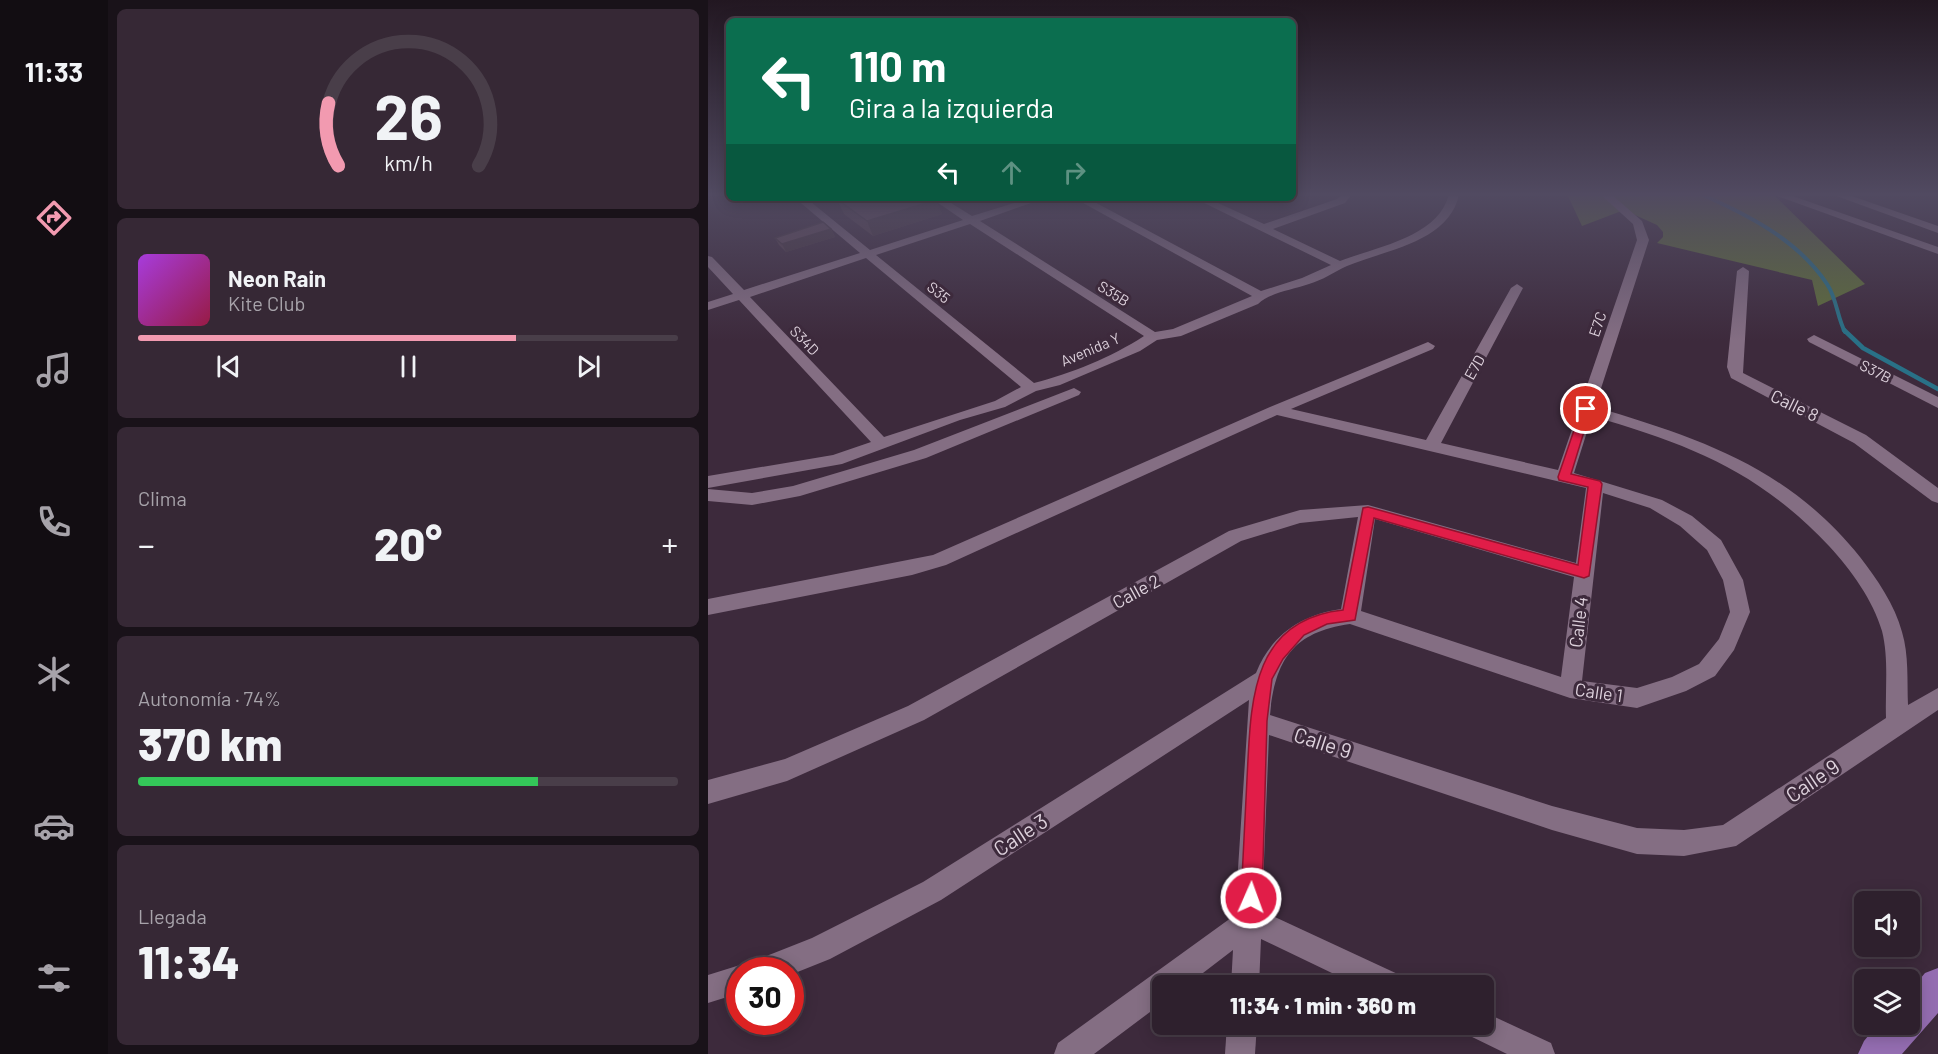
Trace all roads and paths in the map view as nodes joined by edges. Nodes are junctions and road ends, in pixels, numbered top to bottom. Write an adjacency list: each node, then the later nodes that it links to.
1 (853, 243): 10 (street, S35)
2 (903, 243): 10 (street)
3 (1006, 243): 18 (street, S35B)
4 (1163, 243): 15 (street)
5 (1295, 243): 12 (street)
6 (1400, 243): 12 (street, Avenida Y)
7 (1642, 243): 24 (street, E7C)
8 (1916, 243): 9 (street)
9 (1938, 251)
10 (867, 255): 16 (street); 21 (street, S35)
11 (708, 260): 16 (street, S34D)
12 (1340, 265): 15 (street, Avenida Y)
13 (1743, 271): 32 (street, Calle 8)
14 (1517, 288): 27 (street, E7D)
15 (1260, 295): 18 (street, Avenida Y)
16 (739, 296): 17 (street); 26 (street, S34D)
17 (708, 306)
18 (1153, 336): 21 (street, Avenida Y)
19 (1814, 339): 23 (street, S37B)
20 (1428, 346): 25 (street)
21 (1031, 388): 26 (street, Avenida Y)
22 (1074, 392): 31 (street)
23 (1938, 403)
24 (1586, 409): 28 (street, E7C); 41 (street)
25 (1275, 410): 27 (street, Calle 1); 35 (street)
26 (880, 442): 29 (street, Avenida Y)
27 (1431, 446): 28 (street, Calle 1)
28 (1564, 477): 30 (street, Calle 1)
29 (708, 482)
30 (1595, 484): 34 (street, Calle 4); 38 (street, Calle 1)
31 (708, 495)
32 (1938, 497)
33 (1368, 512): 34 (street, Calle 2); 36 (street); 42 (street, Calle 2)
34 (1584, 573): 38 (street, Calle 4)
35 (708, 607)
36 (1350, 616): 37 (street, Calle 1); 38 (street, Calle 1)
37 (1264, 679): 40 (street, Calle 1); 44 (street, Calle 3)
38 (1570, 688)
39 (1938, 698): 41 (street)
40 (1258, 721): 41 (street, Calle 9); 43 (street, Calle 1)
41 (1897, 723)
42 (708, 792)
43 (1251, 920): 45 (street, Calle 1); 46 (street); 54 (street)
44 (799, 957)
45 (1246, 975)
46 (1368, 975)
47 (726, 983): 49 (street)
48 (1938, 986): 50 (main road)
49 (708, 989)
50 (1920, 1007)
51 (1494, 1032): 56 (street)
52 (1241, 1035): 55 (street)
53 (1894, 1035): 57 (main road)
54 (1070, 1054)
55 (1240, 1054)
56 (1540, 1054)
57 (1877, 1054)

